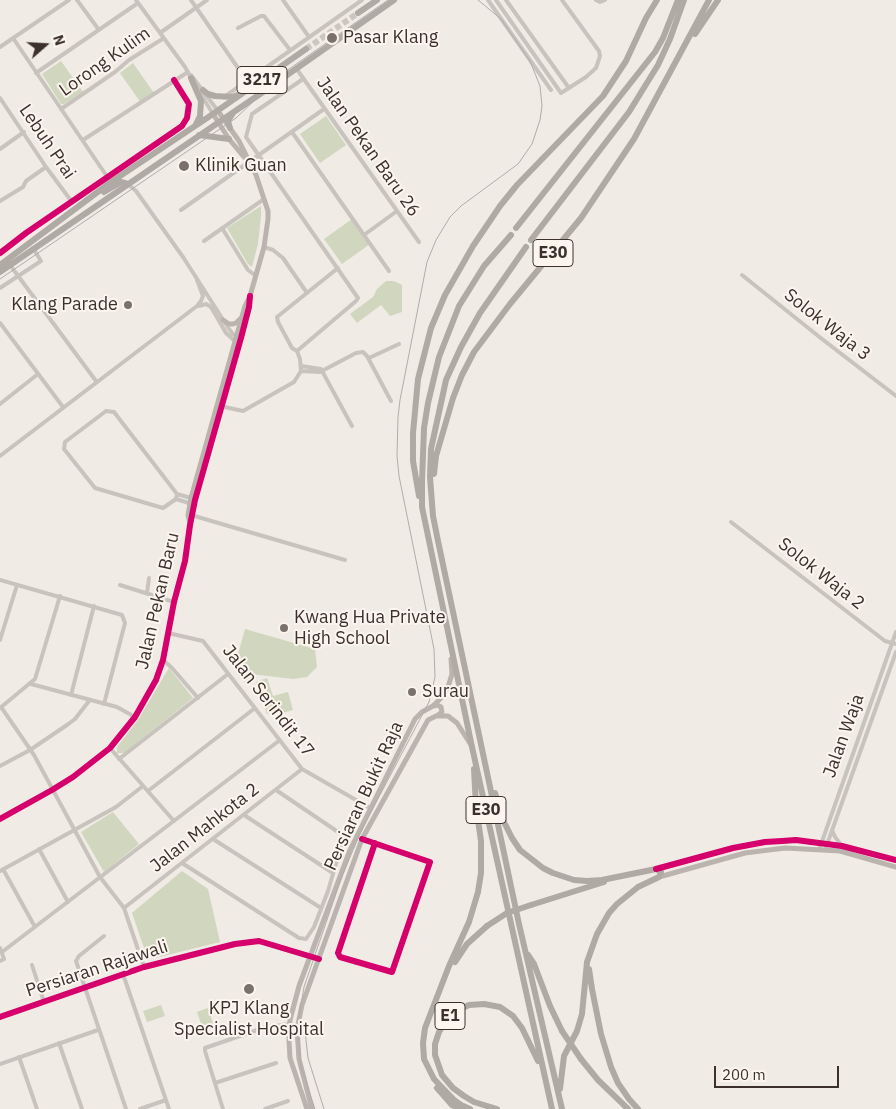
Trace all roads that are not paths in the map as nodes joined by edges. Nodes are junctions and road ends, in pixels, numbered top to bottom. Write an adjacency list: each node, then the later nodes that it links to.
1 (69, 0): 28 (street)
2 (77, 0): 25 (street)
3 (191, 0): 22 (street)
4 (207, 0): 22 (street)
5 (291, 0): 20 (street)
6 (362, 0): 27 (street)
7 (377, 0): 23 (highway)
8 (394, 0): 34 (highway, 3217)
9 (496, 0): 21 (street); 41 (street)
10 (506, 0): 41 (street)
11 (562, 0): 41 (street)
12 (596, 0): 13 (street)
13 (605, 0)
14 (658, 0): 119 (highway, E30)
15 (678, 0): 74 (highway, E30)
16 (684, 0): 77 (highway, E30)
17 (709, 0): 33 (highway, E30)
18 (718, 0): 33 (highway)
19 (137, 2): 25 (street); 26 (street)
20 (284, 2): 27 (street)
21 (489, 2): 43 (street)
22 (196, 8): 26 (street); 40 (street)
23 (358, 13)
24 (238, 28): 32 (street)
25 (99, 30): 35 (street)
26 (160, 33): 29 (street)
27 (309, 37): 32 (street)
28 (13, 38): 30 (street); 35 (street)
29 (164, 38): 36 (street); 47 (street, Lorong Kulim)
30 (0, 47)
31 (306, 49): 44 (highway, 3217)
32 (290, 50): 40 (street)
33 (675, 66): 121 (highway, E30)
34 (296, 68): 38 (street, Jalan Pekan Baru 26); 50 (highway, 3217)
35 (36, 72): 47 (street)
36 (188, 72): 37 (street); 39 (street); 42 (street)
37 (191, 78): 49 (street); 56 (highway)
38 (303, 79): 48 (street, Jalan Pekan Baru 26); 60 (street)
39 (174, 80): 58 (street); 63 (street)
40 (248, 81): 45 (street)
41 (568, 88)
42 (204, 90): 45 (highway); 49 (street)
43 (551, 90)
44 (241, 94): 45 (highway); 49 (highway, 3217)
45 (226, 97)
46 (0, 98): 53 (street, Lebuh Prai)
47 (62, 109): 58 (street)
48 (324, 109): 54 (street); 70 (street, Jalan Pekan Baru 26)
49 (216, 112): 51 (street, Jalan Pekan Baru); 56 (highway, 3217)
50 (233, 112): 51 (highway, 3217); 52 (highway)
51 (221, 120): 52 (street, Jalan Pekan Baru); 55 (highway, 3217); 57 (street, Jalan Pekan Baru)
52 (230, 128): 61 (street, Jalan Pekan Baru)
53 (24, 132): 59 (street); 62 (street, Lebuh Prai)
54 (292, 132): 60 (street); 75 (street)
55 (199, 135): 57 (highway); 64 (highway, 3217)
56 (177, 138): 63 (highway, 3217)
57 (229, 139): 61 (street, Jalan Pekan Baru)
58 (83, 140): 63 (street)
59 (0, 149)
60 (260, 155): 61 (street); 86 (street)
61 (249, 163): 65 (street, Jalan Pekan Baru); 69 (street)
62 (46, 166): 66 (street); 67 (street, Lebuh Prai)
63 (109, 180): 67 (street); 68 (highway, 3217)
64 (128, 184): 68 (highway); 82 (highway, 3217); 92 (street)
65 (264, 199): 73 (street); 80 (street, Jalan Pekan Baru)
66 (0, 201)
67 (72, 202): 71 (street)
68 (73, 210): 72 (highway, 3217)
69 (181, 210)
70 (397, 211): 75 (street); 79 (street, Jalan Pekan Baru 26)
71 (54, 214): 72 (street); 83 (street)
72 (60, 221): 84 (highway, 3217)
73 (222, 228): 78 (street); 91 (street)
74 (516, 228)
75 (364, 235): 87 (street)
76 (511, 235): 119 (highway, E30)
77 (531, 240)
78 (204, 241)
79 (419, 242)
80 (264, 247): 91 (street, Jalan Pekan Baru); 94 (street)
81 (526, 247): 121 (highway, E30)
82 (33, 248): 85 (highway, 3217); 89 (street)
83 (0, 253)
84 (0, 265)
85 (10, 265): 88 (highway, 3217); 89 (street)
86 (338, 268): 94 (street); 102 (street)
87 (389, 271)
88 (0, 272)
89 (18, 275): 93 (street); 107 (street)
90 (742, 275): 109 (street, Solok Waja 3)
91 (256, 276): 95 (street, Jalan Pekan Baru)
92 (197, 280): 96 (street); 98 (street)
93 (0, 288)
94 (306, 292): 102 (street)
95 (250, 296): 97 (street, Jalan Pekan Baru); 100 (street, Jalan Pekan Baru)
96 (197, 306): 100 (street); 107 (street)
97 (242, 316): 98 (street); 100 (street, Jalan Pekan Baru)
98 (223, 320): 100 (street)
99 (0, 323): 106 (street)
100 (238, 340): 113 (street, Jalan Pekan Baru)
101 (399, 344): 103 (street)
102 (297, 351): 104 (street)
103 (369, 358): 105 (street); 111 (street)
104 (301, 368): 105 (street); 113 (street)
105 (322, 371): 115 (street)
106 (38, 374): 110 (street); 114 (street)
107 (96, 381): 114 (street)
108 (0, 394): 110 (street)
109 (896, 396)
110 (4, 400): 112 (street)
111 (391, 401)
112 (0, 404)
113 (219, 405): 118 (street, Jalan Pekan Baru)
114 (63, 407): 116 (street)
115 (352, 426)
116 (0, 456)
117 (176, 496): 117 (street); 118 (street)
118 (193, 502): 120 (street, Jalan Pekan Baru)
119 (422, 507): 132 (highway, E30)
120 (190, 515): 123 (street); 130 (street, Jalan Pekan Baru)
121 (433, 516): 157 (highway, E30)
122 (731, 522): 137 (street, Solok Waja 2)
123 (345, 560)
124 (149, 578): 128 (street)
125 (0, 580): 126 (street)
126 (17, 585): 129 (street); 133 (street)
127 (120, 585): 128 (street)
128 (147, 593): 130 (street)
129 (60, 596): 131 (street); 141 (street)
130 (174, 602): 135 (street, Jalan Pekan Baru)
131 (94, 606): 142 (street); 145 (street)
132 (445, 619): 146 (street, Persiaran Bukit Raja); 152 (highway, E30)
133 (2, 621): 136 (street)
134 (896, 632): 137 (street, Jalan Waja)
135 (168, 633): 139 (street, Jalan Pekan Baru); 140 (street, Jalan Serindit 17)
136 (0, 640)
137 (894, 644): 174 (street, Jalan Waja)
138 (896, 652): 169 (street, Jalan Waja)
139 (163, 660): 143 (street); 149 (street, Jalan Pekan Baru)
140 (228, 674): 143 (street); 148 (street, Jalan Serindit 17)
141 (31, 684): 142 (street); 147 (street)
142 (71, 695): 144 (street)
143 (198, 698): 155 (street)
144 (89, 701): 145 (street); 154 (street)
145 (104, 704): 149 (street)
146 (433, 706): 150 (street); 164 (street, Persiaran Bukit Raja)
147 (1, 708): 154 (street)
148 (255, 708): 151 (street, Jalan Serindit 17); 162 (street)
149 (135, 716): 153 (street, Jalan Pekan Baru)
150 (436, 716): 152 (street); 172 (street, Persiaran Bukit Raja)
151 (280, 740): 158 (street, Jalan Serindit 17); 167 (street)
152 (472, 747): 201 (highway, E30); 212 (highway, E30)
153 (110, 748): 155 (street); 160 (street, Jalan Pekan Baru)
154 (30, 750): 156 (street); 160 (street)
155 (119, 759): 159 (street)
156 (0, 766)
157 (486, 768): 184 (highway); 193 (highway, E30)
158 (302, 769): 161 (street, Jalan Mahkota 2); 163 (street, Jalan Serindit 17)
159 (143, 786): 162 (street); 168 (street)
160 (52, 790): 166 (street, Jalan Pekan Baru); 168 (street)
161 (276, 790): 165 (street, Jalan Mahkota 2); 170 (street)
162 (148, 791): 167 (street)
163 (361, 803): 164 (street, Jalan Serindit 17); 170 (street)
164 (370, 808): 195 (street, Persiaran Bukit Raja)
165 (244, 815): 171 (street, Jalan Mahkota 2); 183 (street)
166 (0, 819)
167 (174, 821): 185 (street)
168 (74, 830): 176 (street); 185 (street)
169 (832, 830): 174 (street, Jalan Waja); 175 (street)
170 (344, 836): 183 (street)
171 (213, 839): 179 (street, Jalan Mahkota 2); 189 (street)
172 (362, 839): 173 (street); 196 (street, Persiaran Bukit Raja)
173 (375, 843): 173 (street)
174 (824, 844): 175 (street); 177 (street, Jalan Waja); 181 (street)
175 (842, 846): 178 (street)
176 (39, 850): 182 (street); 187 (street)
177 (822, 850): 180 (street); 186 (street)
178 (896, 860)
179 (182, 863): 188 (street, Jalan Mahkota 2); 189 (street)
180 (896, 866)
181 (656, 868): 184 (highway); 186 (highway)
182 (2, 870): 190 (street)
183 (333, 873): 189 (street)
184 (619, 876): 201 (highway, bridge)
185 (100, 877): 187 (street); 188 (street)
186 (659, 878): 194 (highway)
187 (68, 902): 190 (street)
188 (124, 908): 199 (street)
189 (321, 908)
190 (35, 927): 192 (street)
191 (104, 936): 202 (street)
192 (1, 950): 197 (street)
193 (526, 952): 214 (highway, E30); 231 (highway, bridge)
194 (589, 953): 214 (highway); 232 (highway)
195 (310, 955): 196 (street, Persiaran Rajawali); 199 (street, Persiaran Rajawali); 205 (street, Persiaran Bukit Raja)
196 (319, 959): 225 (street, Persiaran Bukit Raja)
197 (2, 960)
198 (32, 965): 203 (street)
199 (144, 967): 200 (street, Persiaran Rajawali)
200 (123, 974): 202 (street, Persiaran Rajawali); 215 (street)
201 (443, 980): 209 (highway, E30)
202 (84, 988): 203 (street, Persiaran Rajawali); 206 (street)
203 (44, 1002): 204 (street, Persiaran Rajawali)
204 (0, 1017)
205 (290, 1024): 213 (street); 224 (street, Persiaran Bukit Raja)
206 (98, 1030): 207 (street); 219 (street)
207 (59, 1043): 208 (street); 218 (street)
208 (19, 1057): 211 (street); 217 (street)
209 (424, 1059): 226 (highway); 227 (highway)
210 (276, 1063): 213 (street)
211 (0, 1064)
212 (542, 1069): 228 (highway, E1); 229 (highway, E30)
213 (215, 1083): 222 (street)
214 (560, 1098): 230 (highway, E30)
215 (166, 1100): 220 (street); 221 (street)
216 (288, 1101): 223 (street)
217 (37, 1109)
218 (82, 1109)
219 (126, 1109)
220 (140, 1109)
221 (169, 1109)
222 (223, 1109)
223 (265, 1109)
224 (307, 1109)
225 (312, 1109)
226 (460, 1109)
227 (470, 1109)
228 (497, 1109)
229 (552, 1109)
230 (562, 1109)
231 (628, 1109)
232 (638, 1109)

